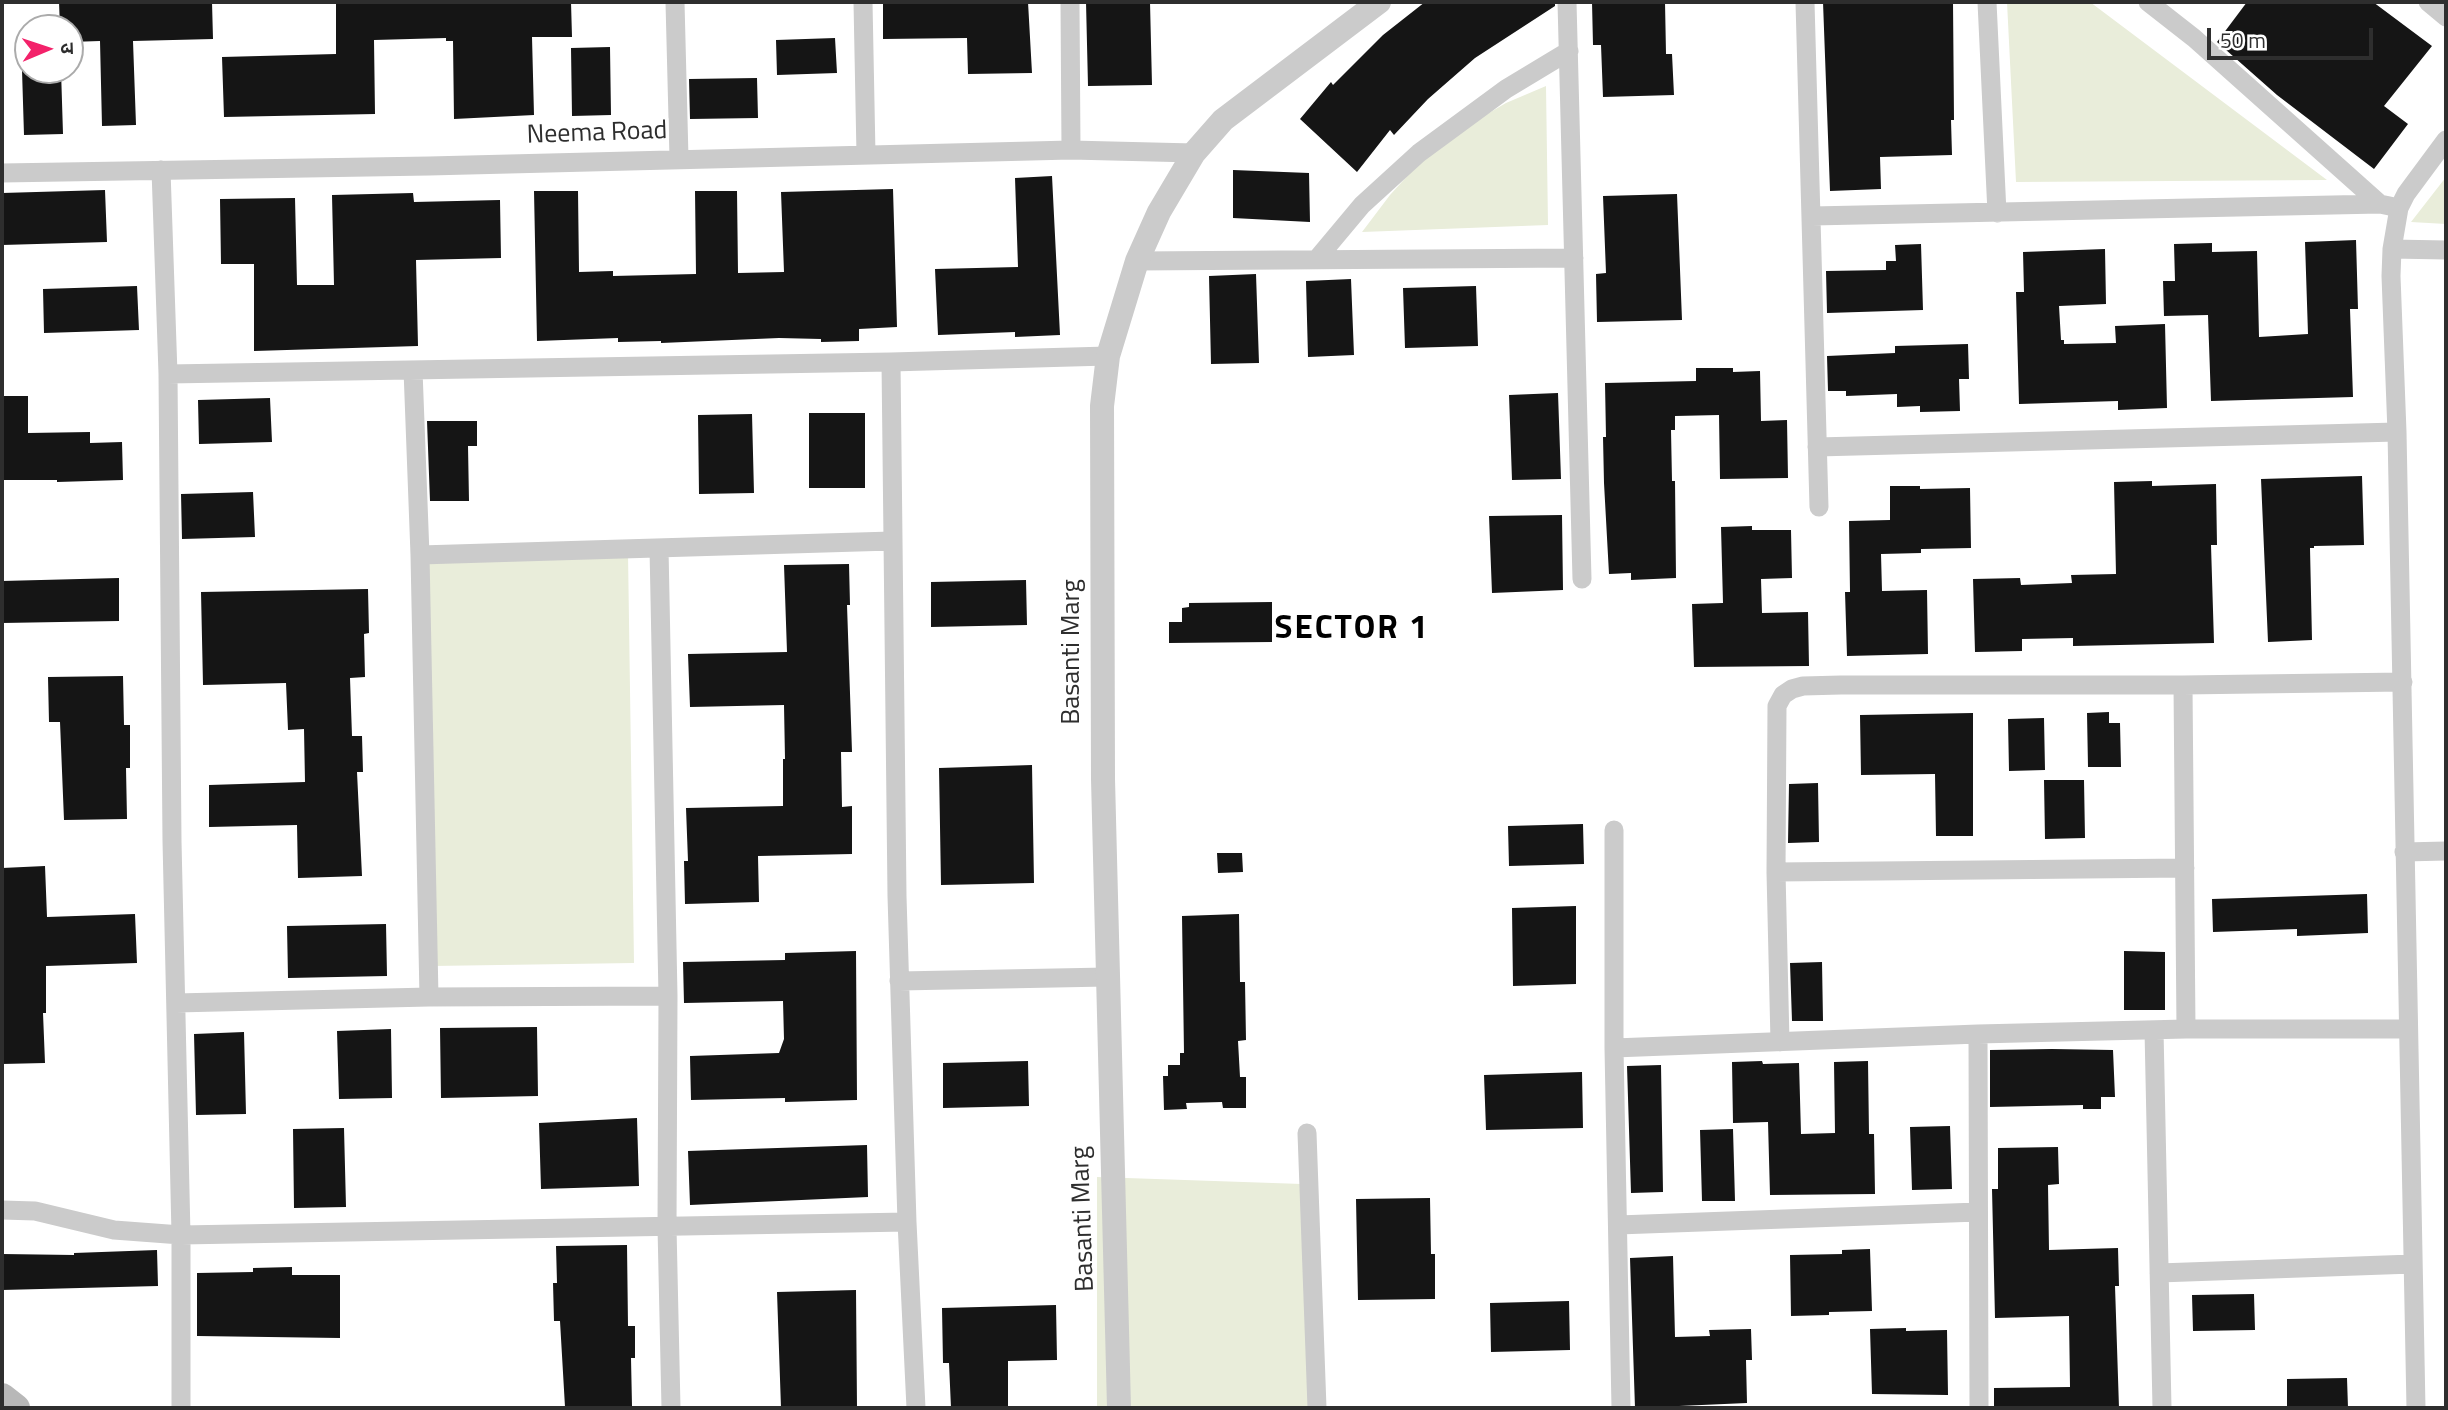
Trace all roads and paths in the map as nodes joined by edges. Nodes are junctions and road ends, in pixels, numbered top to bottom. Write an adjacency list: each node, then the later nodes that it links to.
1 (675, 2): 16 (street)
2 (863, 2): 15 (street)
3 (1070, 2): 13 (street)
4 (1379, 2): 14 (street, Basanti Marg)
5 (1567, 2): 11 (street)
6 (1805, 2): 21 (street)
7 (1987, 2): 20 (street)
8 (2148, 2): 19 (street)
9 (2428, 2): 10 (street)
10 (2446, 17)
11 (1569, 51): 24 (street); 25 (street)
12 (2446, 140): 19 (street)
13 (1071, 150): 14 (street, Neema Road); 15 (street, Neema Road)
14 (1194, 153): 26 (street, Basanti Marg)
15 (866, 155): 16 (street, Neema Road)
16 (679, 158): 17 (street, Neema Road)
17 (161, 170): 18 (street, Neema Road); 30 (street)
18 (2, 173)
19 (2390, 206): 20 (street); 22 (street)
20 (1997, 213): 21 (street)
21 (1812, 216): 32 (street)
22 (2392, 249): 23 (street); 31 (street)
23 (2446, 250)
24 (1574, 258): 25 (street); 37 (street)
25 (1316, 260): 26 (street)
26 (1137, 261): 27 (street, Basanti Marg)
27 (1108, 356): 28 (street); 45 (street, Basanti Marg)
28 (891, 362): 29 (street); 34 (street)
29 (413, 370): 30 (street); 36 (street)
30 (168, 374): 49 (street)
31 (2397, 432): 32 (street); 38 (street)
32 (1817, 447): 33 (street)
33 (1819, 507)
34 (892, 541): 35 (street); 46 (street)
35 (659, 548): 36 (street); 47 (street)
36 (420, 555): 48 (street)
37 (1582, 579)
38 (2403, 682): 39 (street); 42 (street)
39 (2183, 685): 43 (street); 44 (street)
40 (1614, 830): 55 (street)
41 (2446, 850): 42 (street)
42 (2404, 852): 52 (street)
43 (2185, 868): 44 (street); 51 (street)
44 (1776, 872): 54 (street)
45 (1107, 977): 46 (street); 70 (street, Basanti Marg)
46 (899, 981): 59 (street)
47 (668, 996): 48 (street); 61 (street)
48 (429, 997): 49 (street)
49 (176, 1003): 62 (street)
50 (2154, 1030): 51 (street); 53 (street); 64 (street)
51 (2186, 1030): 52 (street)
52 (2408, 1030): 63 (street)
53 (1978, 1034): 54 (street); 58 (street)
54 (1780, 1042): 55 (street)
55 (1614, 1048): 60 (street)
56 (1307, 1133): 71 (street)
57 (2, 1210): 62 (street)
58 (1978, 1212): 60 (street); 73 (street)
59 (906, 1222): 61 (street); 69 (street)
60 (1618, 1225): 72 (street)
61 (667, 1227): 62 (street); 68 (street)
62 (181, 1235): 67 (street)
63 (2413, 1264): 64 (street); 75 (street)
64 (2159, 1273): 74 (street)
65 (2, 1397): 66 (main road)
66 (16, 1408)
67 (181, 1408)
68 (671, 1408)
69 (916, 1408)
70 (1119, 1408)
71 (1317, 1408)
72 (1621, 1408)
73 (1979, 1408)
74 (2162, 1408)
75 (2416, 1408)

